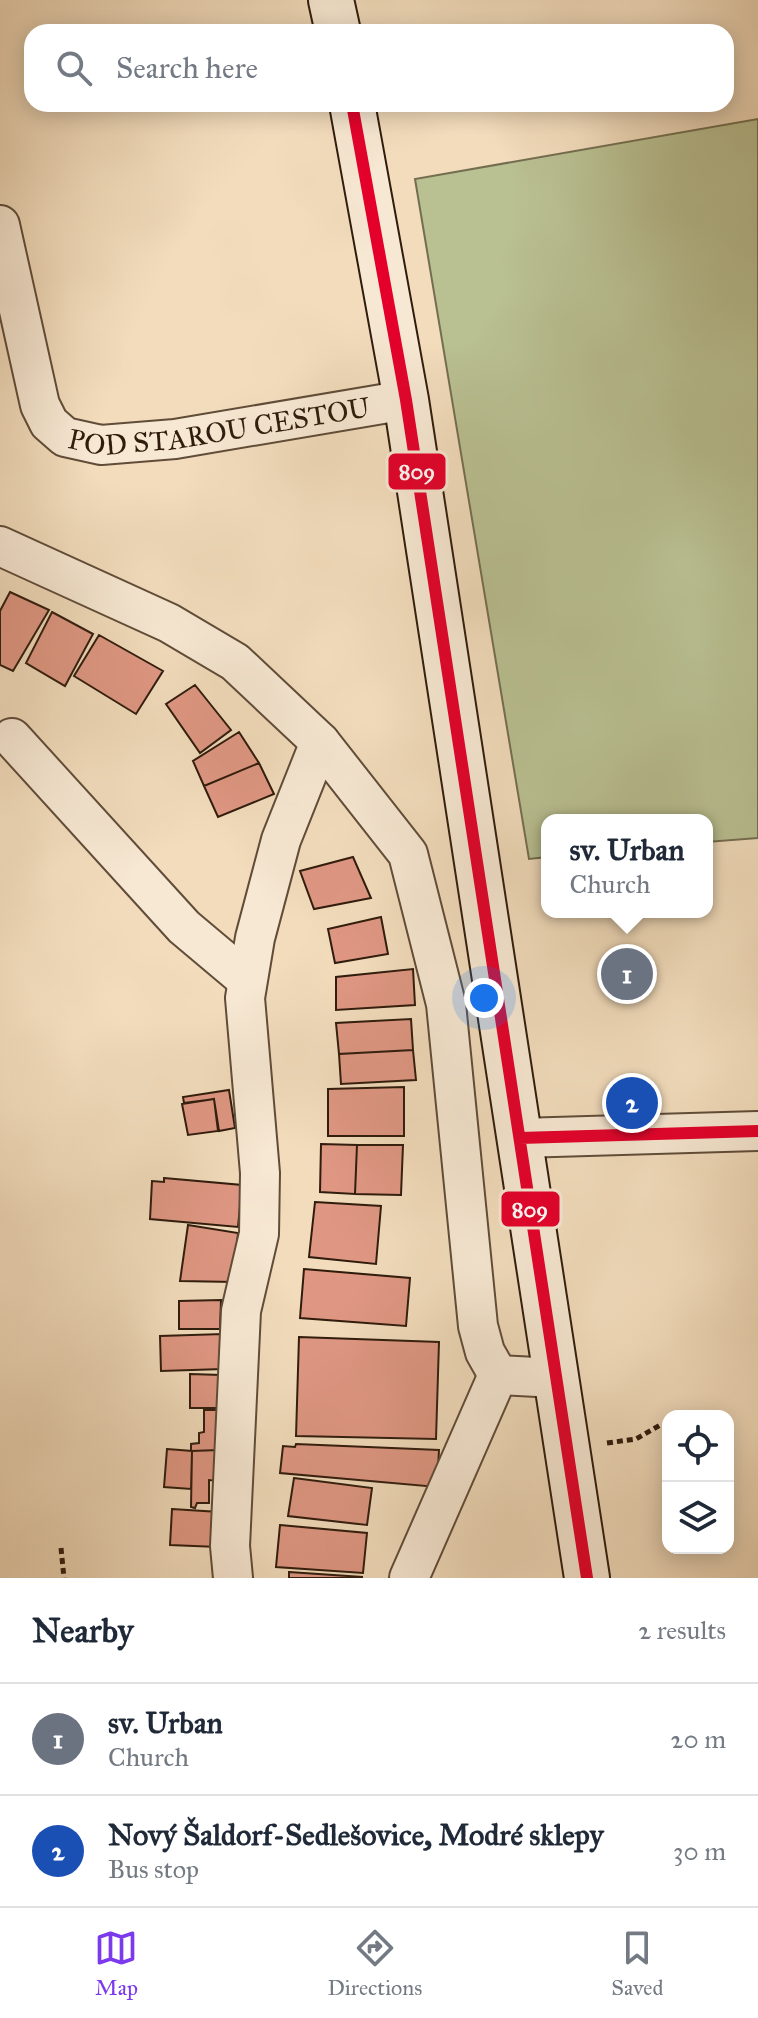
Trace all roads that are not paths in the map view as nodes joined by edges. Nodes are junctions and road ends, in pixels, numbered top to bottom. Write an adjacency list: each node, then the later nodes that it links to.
1 (331, 0): 2 (main road)
2 (336, 24)
3 (353, 112): 5 (main road)
4 (0, 225): 5 (street, POD STAROU CESTOU)
5 (406, 400): 11 (main road)
6 (0, 546): 8 (street)
7 (12, 738): 9 (street)
8 (320, 742): 9 (street); 12 (street)
9 (247, 980): 14 (street)
10 (758, 1131): 11 (street)
11 (520, 1138): 13 (main road)
12 (498, 1375): 13 (street); 15 (street)
13 (556, 1378): 16 (main road)
14 (233, 1578)
15 (409, 1578)
16 (587, 1578)

